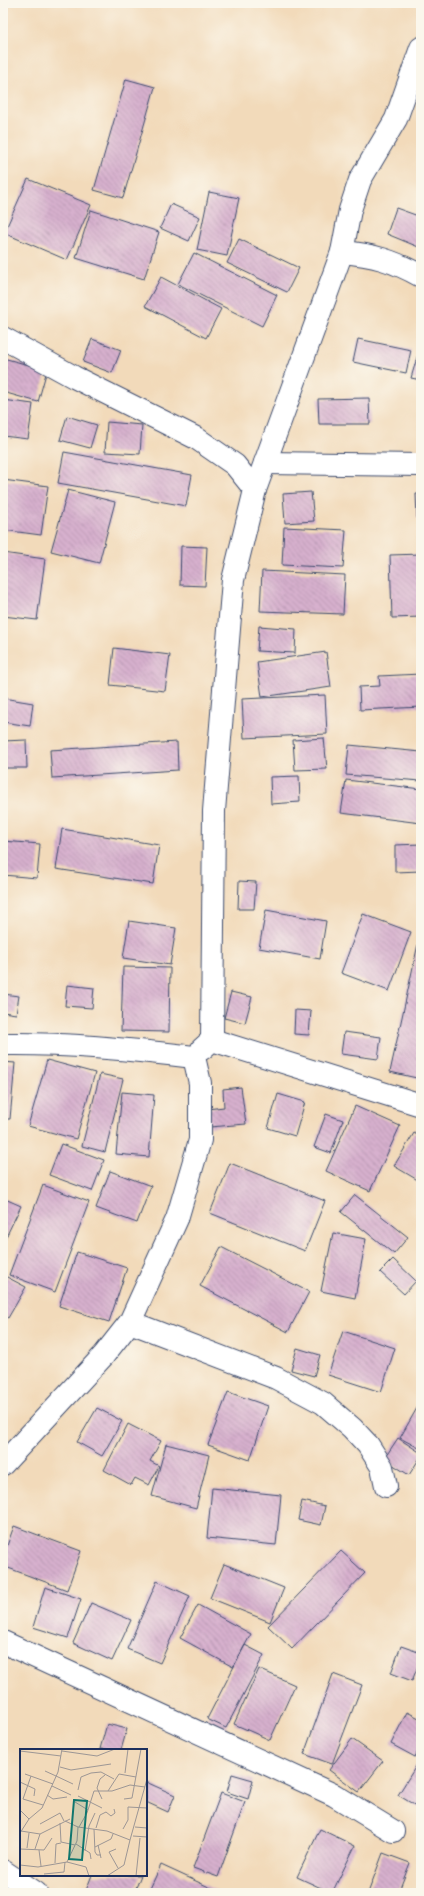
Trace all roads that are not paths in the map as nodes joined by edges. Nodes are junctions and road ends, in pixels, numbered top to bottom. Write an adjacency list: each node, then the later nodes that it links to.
1 (421, 48): 2 (street)
2 (342, 252): 3 (street); 5 (street)
3 (421, 276)
4 (3, 338): 7 (street)
5 (265, 462): 6 (street); 7 (street)
6 (421, 465)
7 (255, 490): 8 (street)
8 (212, 1040): 10 (street); 11 (street)
9 (3, 1044): 10 (street)
10 (194, 1057): 12 (street)
11 (421, 1105)
12 (130, 1322): 13 (street); 14 (street)
13 (3, 1464)
14 (386, 1486)
15 (3, 1642): 16 (street)
16 (393, 1831)
17 (3, 1871): 18 (street)
18 (36, 1893)

